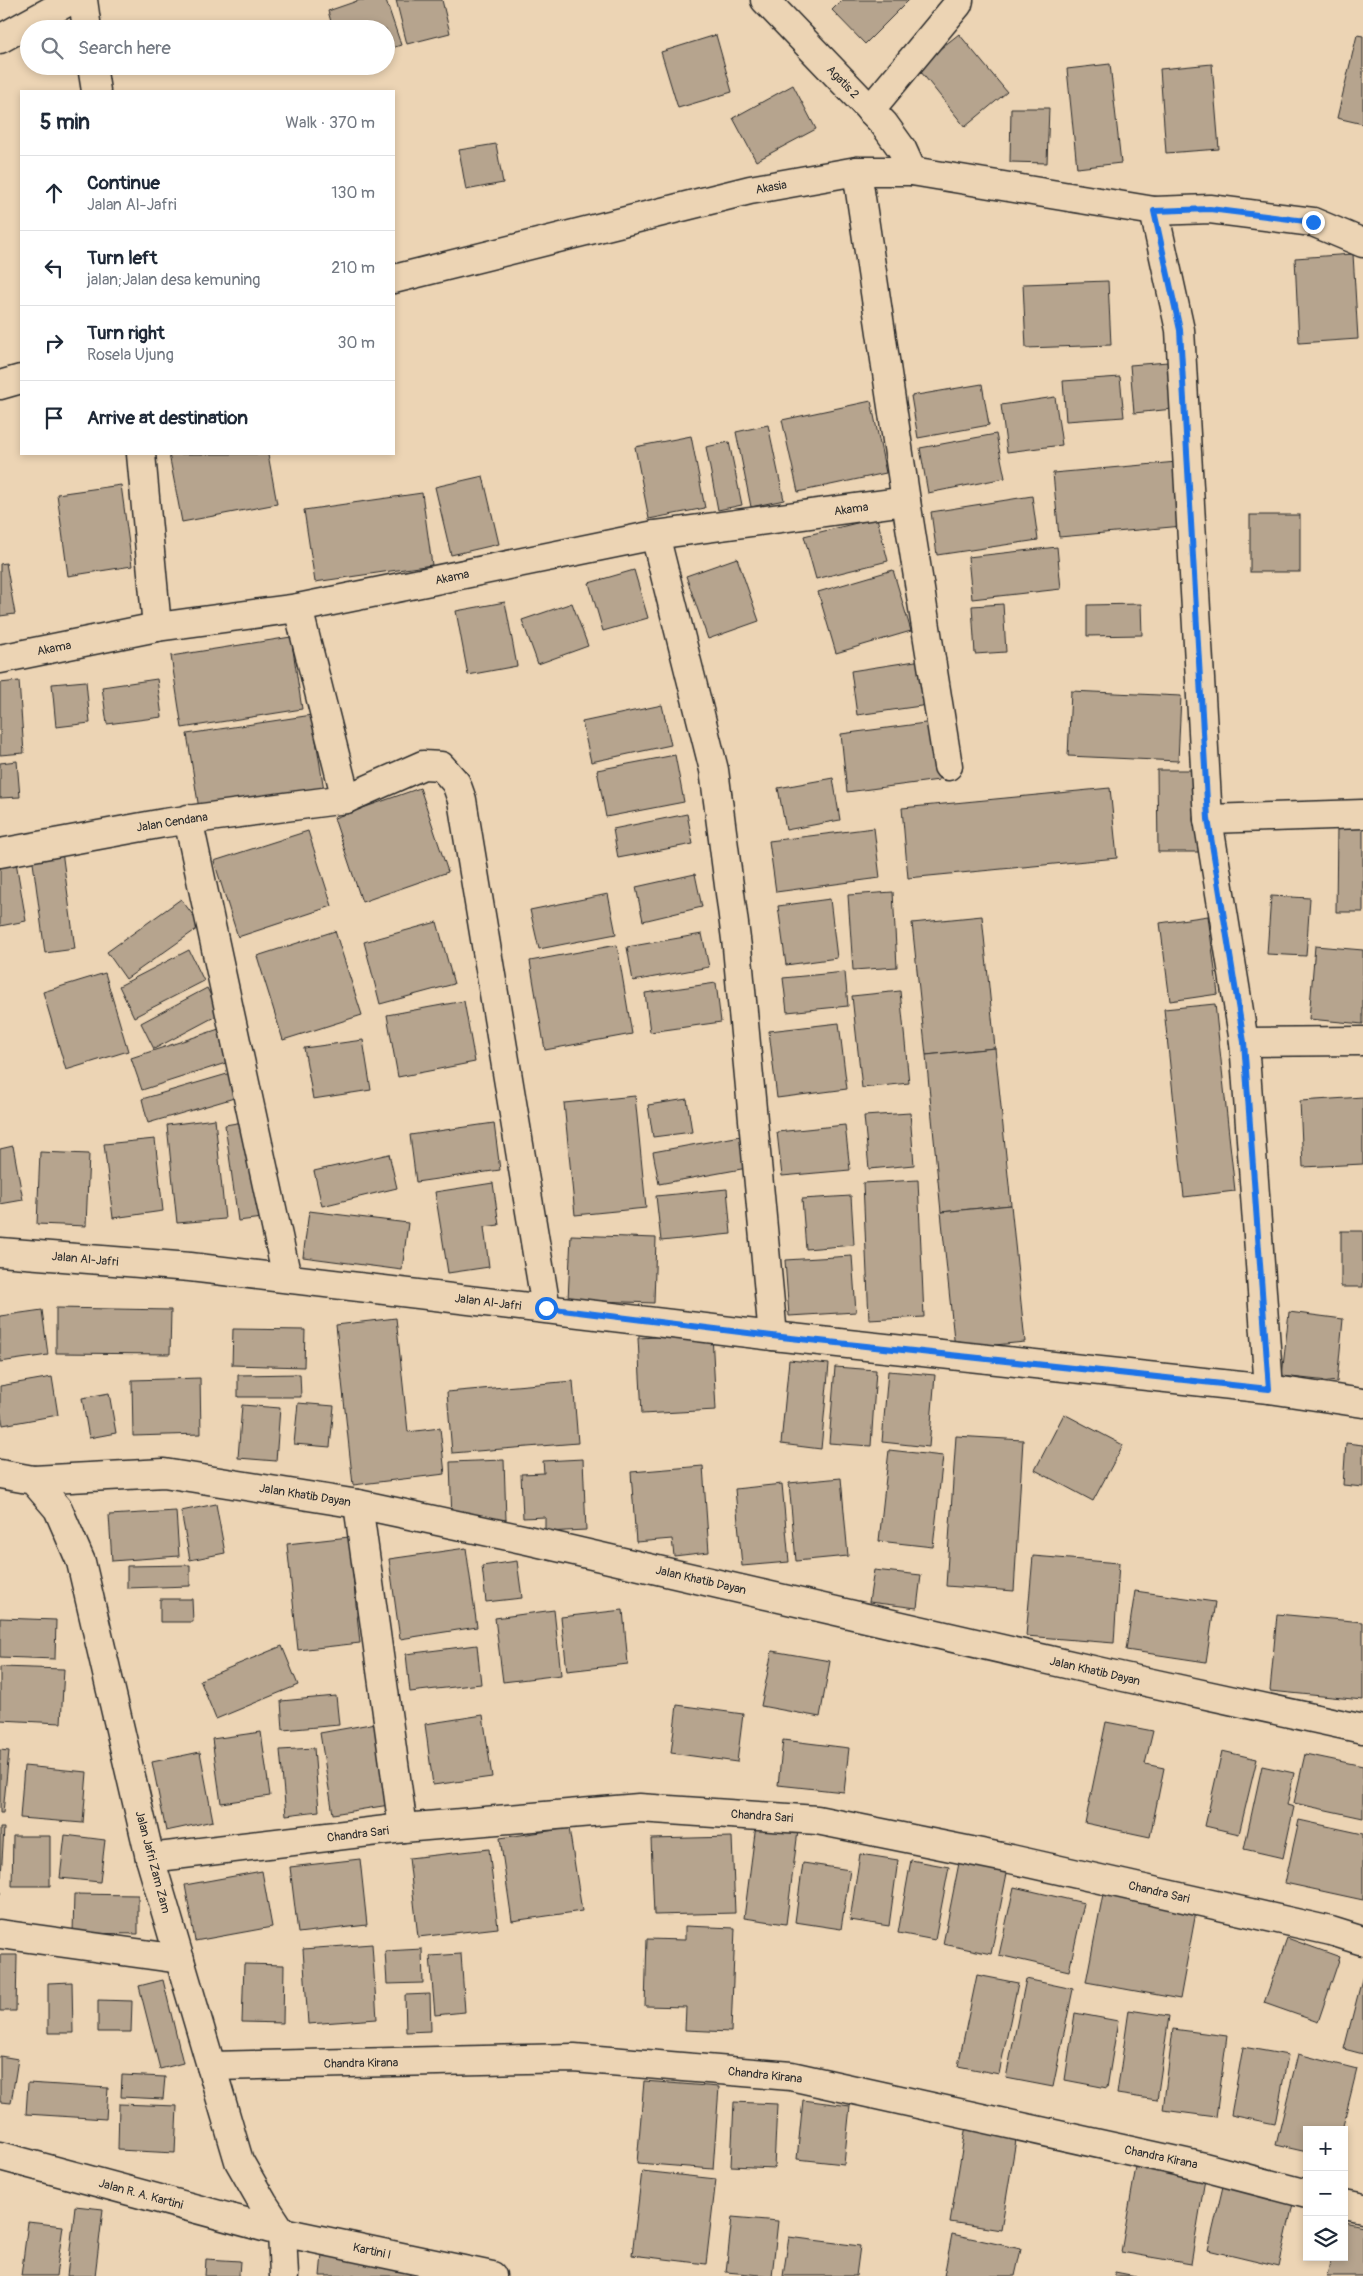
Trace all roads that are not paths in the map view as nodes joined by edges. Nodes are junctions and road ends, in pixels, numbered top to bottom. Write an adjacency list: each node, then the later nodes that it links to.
1 (72, 0): 5 (street)
2 (83, 0): 6 (street)
3 (765, 0): 11 (street, Agatis 2)
4 (959, 0): 11 (street)
5 (35, 20)
6 (86, 20)
7 (20, 28): 8 (street)
8 (0, 39)
9 (93, 75): 10 (street)
10 (96, 90)
11 (870, 110): 13 (street, Agatis 2)
12 (857, 171): 13 (street, Akasia); 16 (street, Akasia); 20 (street)
13 (912, 171): 14 (street, Akasia)
14 (1154, 211): 15 (street, Akasia); 29 (street)
15 (1363, 243)
16 (395, 279)
17 (20, 379): 18 (street)
18 (0, 386)
19 (141, 455): 23 (street)
20 (906, 501): 21 (street, Akama); 25 (street)
21 (655, 535): 22 (street, Akama); 36 (street)
22 (298, 608): 23 (street, Akama); 26 (street)
23 (157, 627): 24 (street, Akama)
24 (0, 659)
25 (948, 766)
26 (346, 799): 28 (street, Jalan Cendana); 35 (street, Jalan Cendana)
27 (1363, 814): 29 (street)
28 (188, 819): 30 (street, Jalan Cendana); 34 (street)
29 (1208, 819): 32 (street)
30 (0, 853)
31 (1363, 1041): 32 (street)
32 (1244, 1042): 37 (street)
33 (0, 1252): 34 (street, Jalan Al-Jafri)
34 (286, 1278): 35 (street, Jalan Al-Jafri)
35 (546, 1308): 36 (street, Jalan Al-Jafri)
36 (772, 1336): 37 (street, Jalan Al-Jafri)
37 (1269, 1389): 38 (street, Jalan Al-Jafri)
38 (1363, 1403)
39 (0, 1474): 40 (street)
40 (33, 1480): 41 (street, Jalan Khatib Dayan); 44 (street, Jalan Jafri Zam Zam)
41 (358, 1504): 42 (street, Jalan Khatib Dayan); 43 (street)
42 (1363, 1729)
43 (403, 1828): 44 (street, Chandra Sari); 46 (street, Chandra Sari)
44 (150, 1858): 47 (street, Jalan Jafri Zam Zam)
45 (0, 1934): 47 (street)
46 (1363, 1940)
47 (180, 1959): 48 (street, Jalan Jafri Zam Zam)
48 (211, 2066): 50 (street, Chandra Kirana); 53 (street, Jalan Jafri Zam Zam)
49 (0, 2156): 53 (street, Jalan R. A. Kartini)
50 (1303, 2193)
51 (1348, 2205): 52 (street)
52 (1363, 2208)
53 (282, 2232): 54 (street); 55 (street, Kartini I)
54 (284, 2276)
55 (492, 2276)

